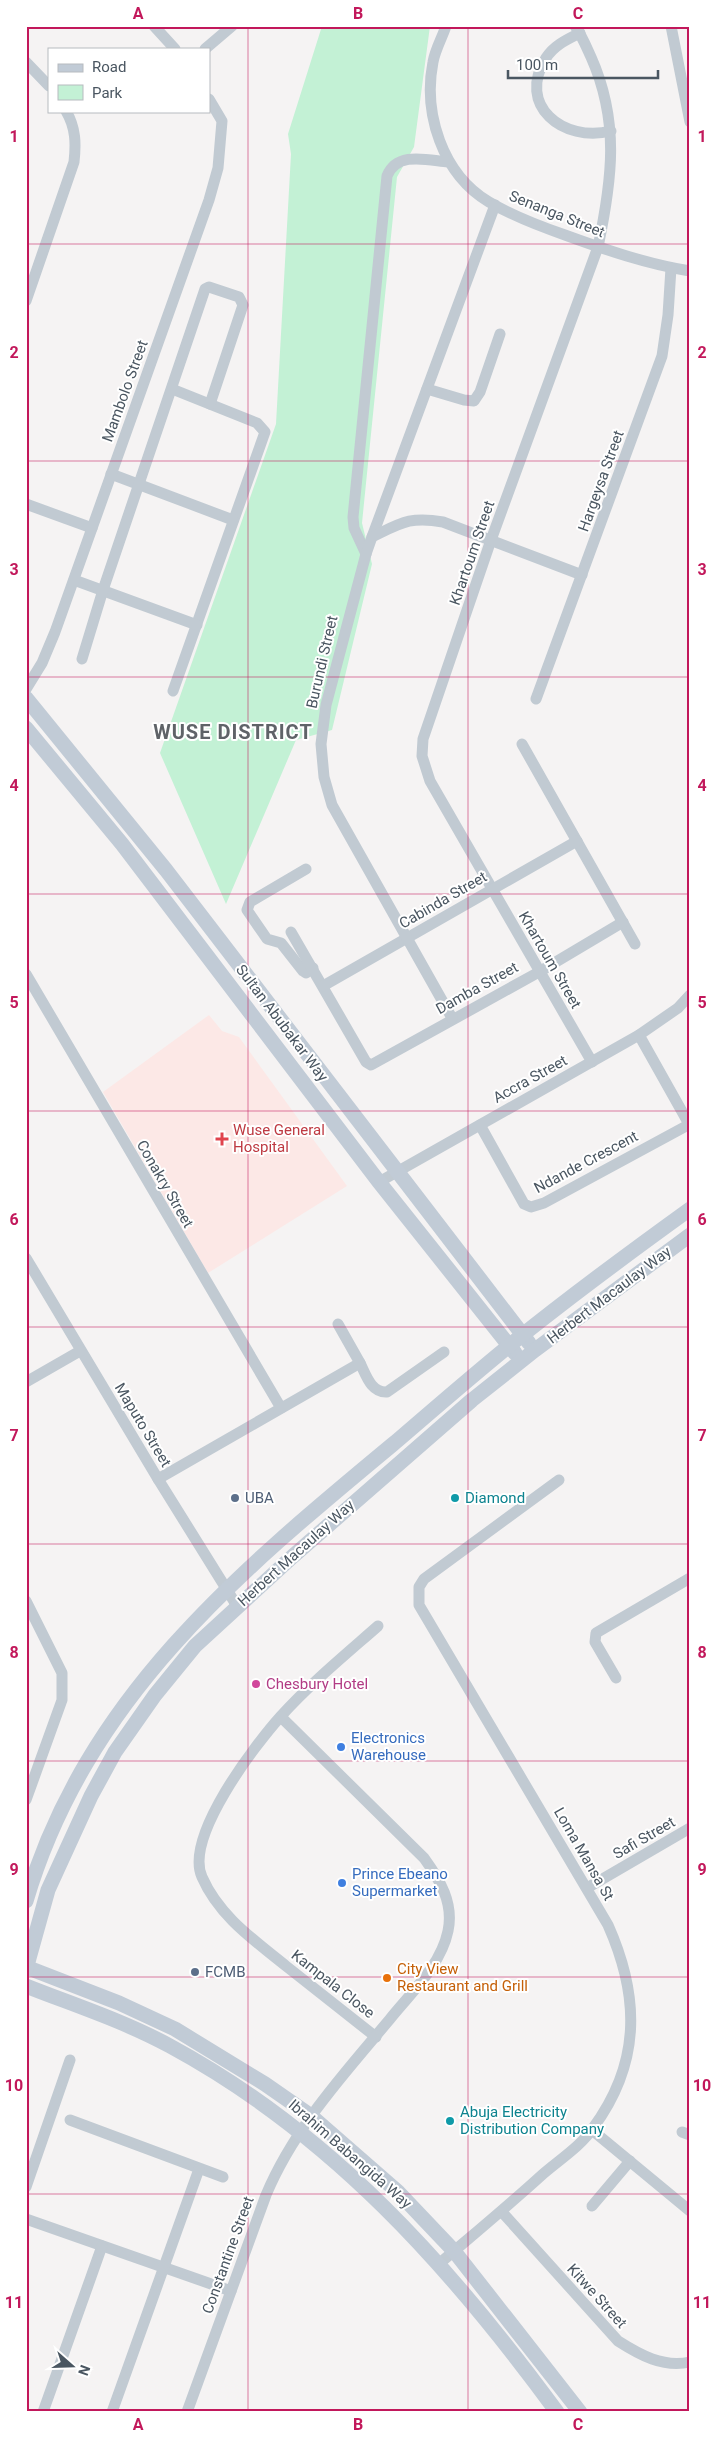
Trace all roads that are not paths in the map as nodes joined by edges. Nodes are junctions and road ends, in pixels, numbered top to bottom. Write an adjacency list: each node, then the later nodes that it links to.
1 (154, 26): 6 (street)
2 (232, 26): 7 (street)
3 (446, 26): 14 (street, Senanga Street)
4 (671, 26): 12 (street)
5 (578, 30): 13 (street, Khartoum Street); 13 (street)
6 (173, 48)
7 (207, 48)
8 (26, 62): 9 (street)
9 (48, 85)
10 (210, 100): 24 (street, Mambolo Street)
11 (67, 112): 19 (street)
12 (690, 122)
13 (611, 131): 16 (street, Khartoum Street)
14 (448, 162): 15 (street, Senanga Street); 31 (street)
15 (495, 204): 16 (street, Senanga Street); 22 (street, Burundi Street)
16 (598, 247): 17 (street, Senanga Street); 30 (street, Khartoum Street)
17 (671, 268): 18 (street, Senanga Street); 32 (street, Hargeysa Street)
18 (690, 271)
19 (26, 302)
20 (500, 334): 22 (street)
21 (172, 389): 23 (street); 23 (street); 25 (street)
22 (427, 389): 29 (street, Burundi Street)
23 (210, 404): 27 (street)
24 (111, 474): 25 (street); 28 (street, Mambolo Street)
25 (139, 485): 27 (street); 34 (street)
26 (26, 504): 28 (street)
27 (233, 520): 35 (street)
28 (92, 528): 33 (street, Mambolo Street)
29 (372, 537): 30 (street); 31 (street, Burundi Street)
30 (492, 540): 32 (street); 45 (street, Khartoum Street)
31 (366, 554): 48 (street, Burundi Street)
32 (582, 575): 40 (street, Hargeysa Street)
33 (74, 580): 34 (street); 37 (street, Mambolo Street)
34 (103, 590): 35 (street); 36 (street)
35 (197, 625): 38 (street)
36 (82, 659)
37 (26, 689)
38 (173, 691)
39 (26, 698): 60 (main road, Sultan Abubakar Way)
40 (536, 699)
41 (26, 728): 61 (main road, Sultan Abubakar Way)
42 (522, 744): 43 (street)
43 (578, 841): 45 (street, Cabinda Street); 46 (street)
44 (306, 869): 50 (street)
45 (492, 890): 48 (street, Cabinda Street); 51 (street, Khartoum Street)
46 (622, 922): 49 (street); 51 (street, Damba Street)
47 (291, 932): 50 (street)
48 (407, 938): 53 (street, Cabinda Street); 55 (street, Burundi Street)
49 (635, 944)
50 (313, 968): 53 (street)
51 (539, 972): 55 (street, Damba Street); 57 (street, Khartoum Street)
52 (26, 974): 74 (street, Conakry Street)
53 (323, 986): 55 (street, Damba Street)
54 (690, 995): 56 (street, Accra Street)
55 (452, 1018)
56 (639, 1035): 57 (street, Accra Street); 58 (street, Ndande Crescent)
57 (592, 1062): 59 (street, Accra Street)
58 (689, 1124): 59 (street, Ndande Crescent)
59 (480, 1125): 60 (street, Accra Street)
60 (396, 1172): 61 (street, Accra Street); 66 (main road, Sultan Abubakar Way)
61 (379, 1182): 67 (main road, Sultan Abubakar Way)
62 (690, 1209): 66 (main road, Herbert Macaulay Way)
63 (690, 1235): 68 (main road, Herbert Macaulay Way)
64 (26, 1258): 69 (street, Maputo Street)
65 (338, 1324): 72 (street)
66 (523, 1335): 67 (main road, Herbert Macaulay Way); 68 (main road, Sultan Abubakar Way)
67 (509, 1346): 71 (main road, Sultan Abubakar Way); 78 (main road, Herbert Macaulay Way)
68 (534, 1350): 71 (main road, Herbert Macaulay Way)
69 (80, 1351): 73 (street); 75 (street, Maputo Street)
70 (444, 1352): 72 (street)
71 (522, 1360): 80 (main road, Herbert Macaulay Way)
72 (360, 1363): 74 (street)
73 (26, 1382)
74 (281, 1408): 75 (street)
75 (158, 1479): 78 (street, Maputo Street)
76 (559, 1480): 86 (street, Loma Mansa St)
77 (690, 1578): 82 (street)
78 (225, 1589): 80 (street, Maputo Street); 87 (main road, Herbert Macaulay Way)
79 (26, 1601): 84 (street)
80 (237, 1606): 88 (main road, Herbert Macaulay Way)
81 (378, 1626): 83 (street)
82 (616, 1678)
83 (281, 1717): 90 (street, Kampala Close); 90 (street, Kampala Close)
84 (26, 1800)
85 (690, 1828): 86 (street, Safi Street)
86 (587, 1888): 94 (street, Loma Mansa St)
87 (26, 1901)
88 (26, 1968): 92 (main road, Ibrahim Babangida Way)
89 (26, 1986): 95 (main road, Ibrahim Babangida Way)
90 (376, 2036): 92 (street, Constantine Street)
91 (70, 2060): 99 (street)
92 (311, 2116): 95 (street, Constantine Street); 105 (main road, Ibrahim Babangida Way)
93 (70, 2120): 97 (street)
94 (592, 2130): 96 (street); 102 (street, Loma Mansa St)
95 (300, 2131): 106 (main road, Ibrahim Babangida Way); 108 (street, Constantine Street)
96 (630, 2161): 100 (street); 101 (street)
97 (199, 2168): 98 (street); 107 (street)
98 (223, 2177)
99 (26, 2187)
100 (592, 2206)
101 (690, 2211)
102 (502, 2212): 105 (street, Loma Mansa St); 109 (street, Kitwe Street)
103 (26, 2219): 104 (street)
104 (102, 2246): 107 (street); 110 (street)
105 (454, 2251): 106 (street, Loma Mansa St); 114 (main road, Ibrahim Babangida Way)
106 (440, 2263): 113 (main road, Ibrahim Babangida Way)
107 (163, 2268): 108 (street); 111 (street)
108 (231, 2291): 112 (street, Constantine Street)
109 (690, 2362)
110 (44, 2412)
111 (112, 2412)
112 (187, 2412)
113 (557, 2412)
114 (580, 2412)

